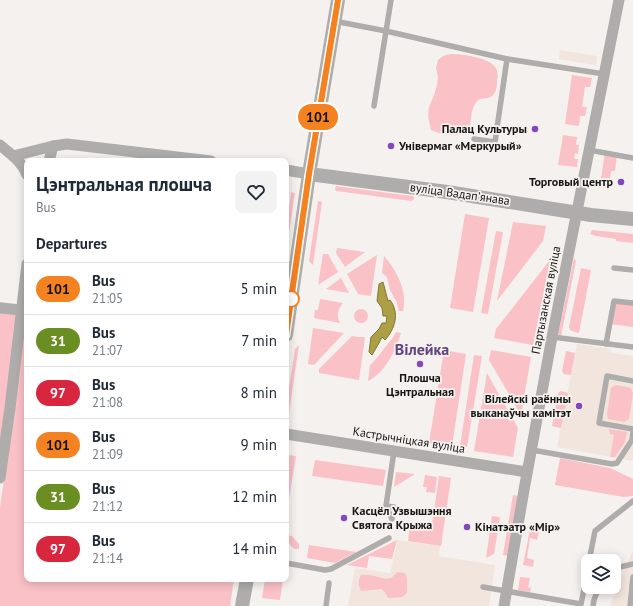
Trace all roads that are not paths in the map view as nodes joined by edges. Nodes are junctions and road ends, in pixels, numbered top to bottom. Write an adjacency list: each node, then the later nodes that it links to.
1 (338, 0): 4 (street)
2 (391, 0): 5 (lane)
3 (619, 0): 7 (street, Партызанская вуліца)
4 (334, 21): 5 (lane); 19 (street)
5 (386, 31): 6 (lane); 8 (lane)
6 (507, 59): 7 (lane); 9 (lane)
7 (604, 74): 12 (street, Партызанская вуліца)
8 (374, 106)
9 (474, 139)
10 (1, 146): 13 (street)
11 (53, 146): 13 (street); 14 (street); 15 (street)
12 (590, 150): 16 (lane); 20 (street, Партызанская вуліца)
13 (13, 156): 17 (street)
14 (49, 158)
15 (186, 158)
16 (633, 158)
17 (24, 168)
18 (289, 171): 19 (street, вуліца Вадапʼянава)
19 (309, 174): 20 (street, вуліца Вадапʼянава); 28 (street)
20 (577, 212): 21 (street, вуліца Вадапʼянава); 29 (street, Партызанская вуліца)
21 (633, 219)
22 (614, 268): 23 (lane)
23 (633, 270)
24 (24, 287): 27 (street)
25 (633, 303): 30 (lane)
26 (0, 308): 27 (street)
27 (21, 310): 39 (street)
28 (289, 314)
29 (552, 337): 30 (lane); 36 (street, Партызанская вуліца)
30 (606, 344): 31 (lane)
31 (633, 347)
32 (633, 381): 33 (lane)
33 (633, 429)
34 (633, 432): 36 (lane)
35 (289, 434): 37 (street, Кастрычніцкая вуліца)
36 (532, 450): 38 (street, Партызанская вуліца)
37 (394, 451): 38 (street, Кастрычніцкая вуліца); 41 (lane)
38 (527, 472): 53 (street, Партызанская вуліца)
39 (0, 478)
40 (633, 501): 45 (lane)
41 (386, 506): 42 (lane); 43 (lane)
42 (394, 507)
43 (392, 519)
44 (389, 538): 46 (lane)
45 (591, 554)
46 (289, 564)
47 (633, 564): 48 (lane)
48 (621, 567)
49 (633, 577): 60 (lane)
50 (246, 582): 56 (street)
51 (329, 583): 57 (lane)
52 (483, 587): 53 (lane)
53 (507, 591): 54 (lane); 58 (street, Партызанская вуліца)
54 (583, 594)
55 (596, 594): 59 (lane)
56 (242, 606)
57 (326, 606)
58 (504, 606)
59 (593, 606)
60 (630, 606)

